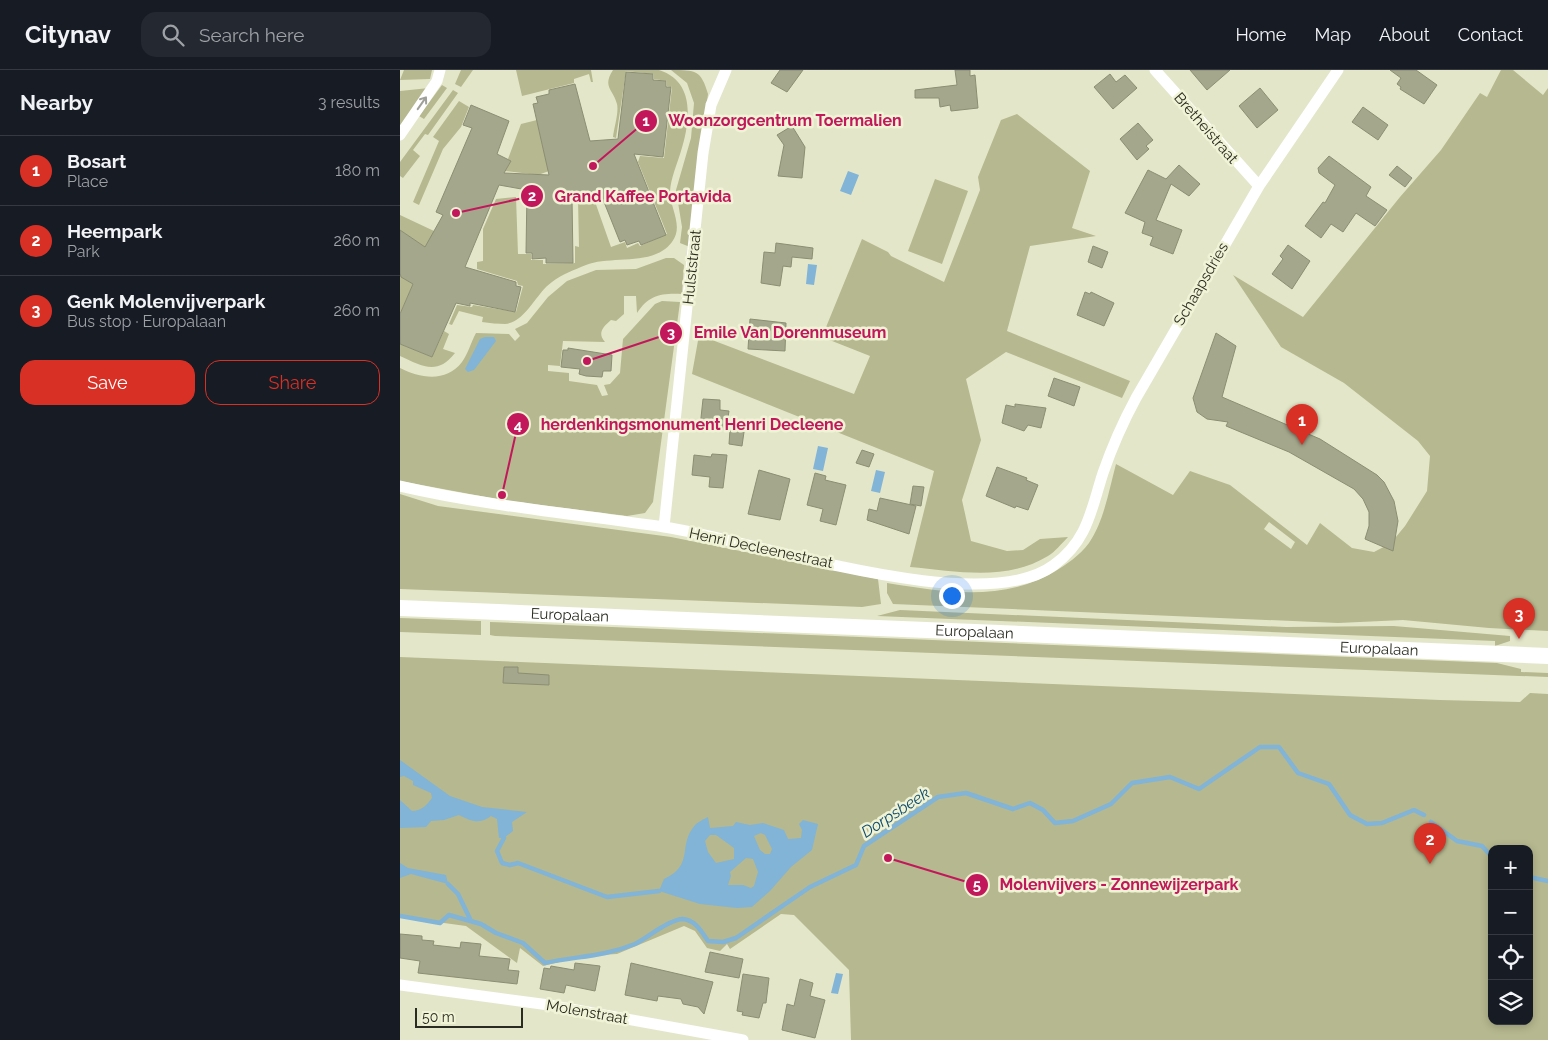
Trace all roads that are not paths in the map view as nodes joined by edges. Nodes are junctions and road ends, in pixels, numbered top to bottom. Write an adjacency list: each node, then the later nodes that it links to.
1 (440, 70): 5 (street, one-way to 1)
2 (726, 70): 9 (street, Hulststraat)
3 (1155, 70): 6 (street, Bretheistraat)
4 (1338, 70): 6 (street, Schaapsdries)
5 (400, 135)
6 (1259, 186): 8 (street, Schaapsdries)
7 (400, 486): 9 (street, Henri Decleenestraat)
8 (1092, 512): 9 (street, Henri Decleenestraat)
9 (664, 527)
10 (400, 608): 11 (main road, Europalaan)
11 (1548, 656)
12 (401, 989): 13 (street, Molenstraat)
13 (743, 1040)

